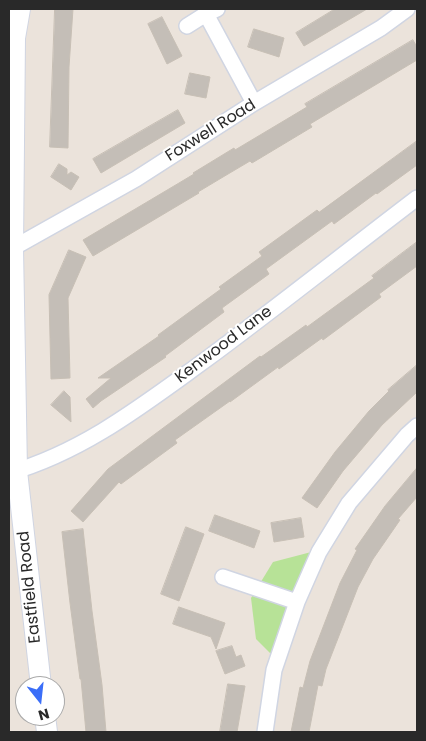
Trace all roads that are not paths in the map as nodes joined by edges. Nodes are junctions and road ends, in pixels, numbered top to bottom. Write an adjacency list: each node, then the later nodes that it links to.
1 (20, 9): 7 (street, Eastfield Road)
2 (407, 9): 5 (street, Foxwell Road)
3 (212, 11): 4 (street); 5 (street)
4 (187, 26)
5 (254, 103): 7 (street, Foxwell Road)
6 (417, 198): 9 (street, Kenwood Lane)
7 (13, 248): 9 (street, Eastfield Road)
8 (417, 426): 11 (street)
9 (13, 472): 12 (street, Eastfield Road)
10 (223, 577): 11 (street)
11 (297, 602): 13 (street)
12 (40, 676)
13 (265, 732)

